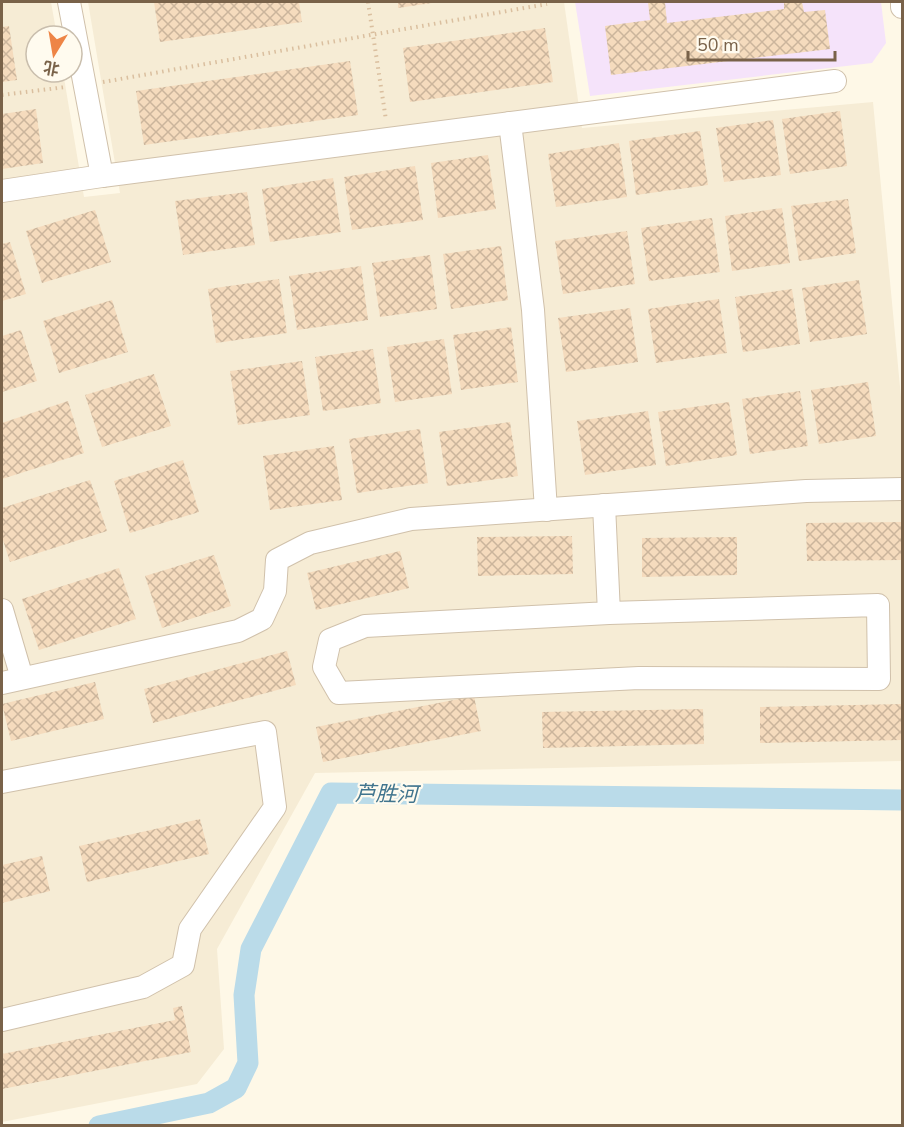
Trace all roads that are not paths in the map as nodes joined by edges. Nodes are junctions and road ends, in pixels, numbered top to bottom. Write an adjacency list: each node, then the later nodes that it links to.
1 (69, 2): 6 (street)
2 (902, 2): 3 (street)
3 (903, 7)
4 (835, 81): 5 (street)
5 (510, 123): 6 (street); 10 (street)
6 (102, 176): 7 (street)
7 (2, 190)
8 (903, 489): 9 (street)
9 (604, 505): 10 (street); 12 (street)
10 (546, 510): 13 (street)
11 (2, 610): 13 (street)
12 (609, 613): 12 (street)
13 (12, 680)
14 (2, 782): 15 (street)
15 (2, 1020)

